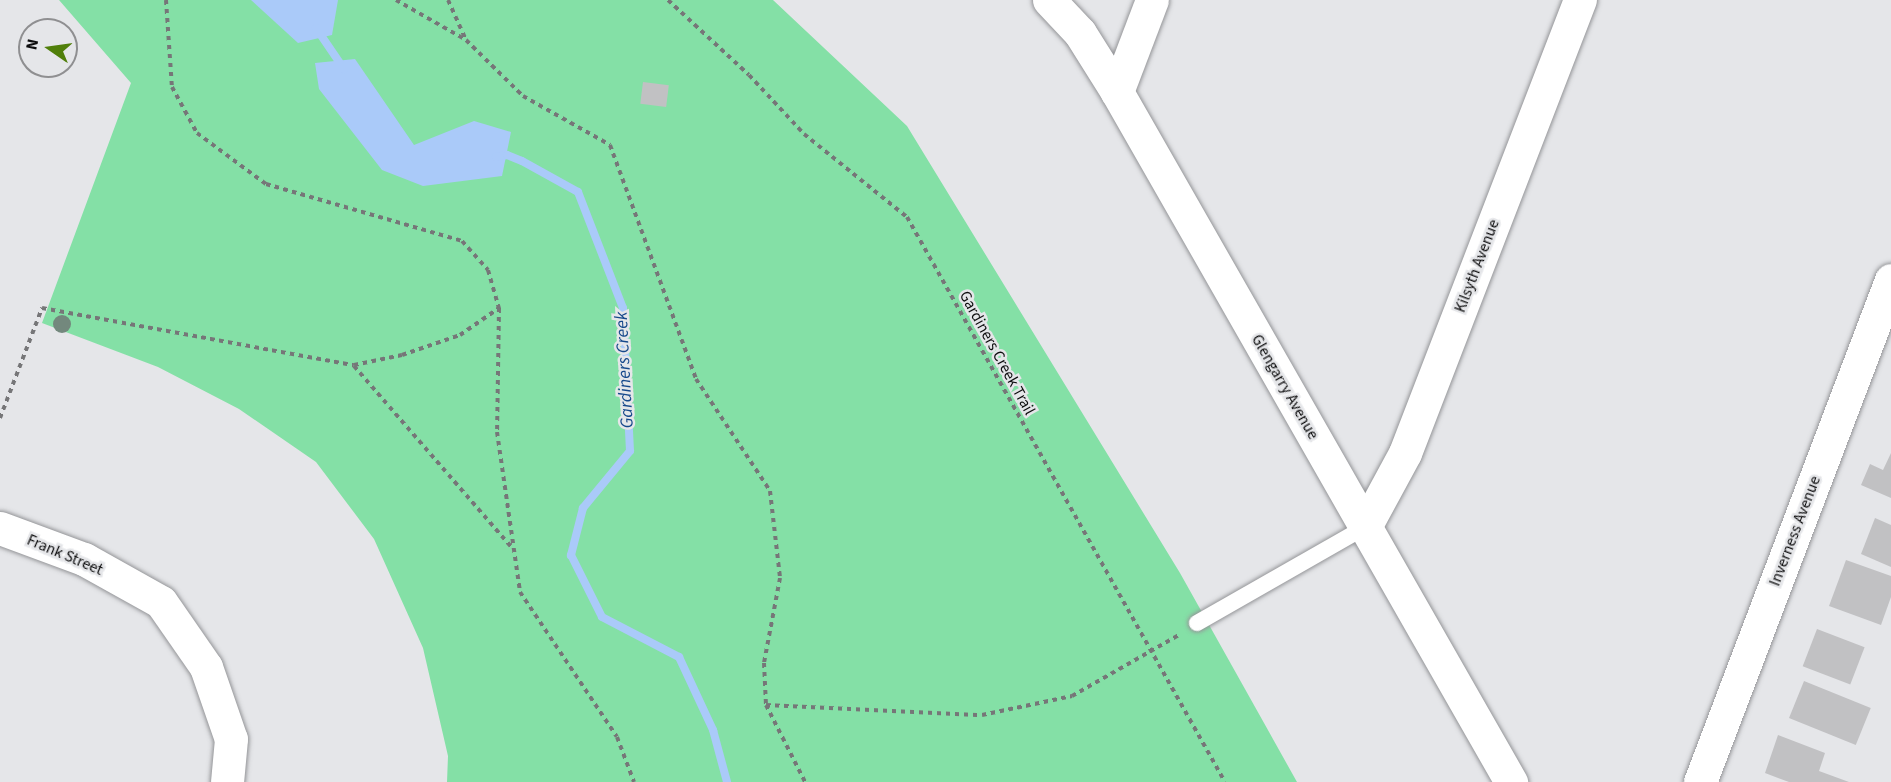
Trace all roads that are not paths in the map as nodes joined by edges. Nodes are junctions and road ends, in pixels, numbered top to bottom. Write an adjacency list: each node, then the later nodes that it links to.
1 (1049, 0): 4 (street, Glengarry Avenue)
2 (1152, 0): 4 (street)
3 (1580, 0): 6 (street, Kilsyth Avenue)
4 (1117, 92): 6 (street, Glengarry Avenue)
5 (1891, 280): 11 (street, Inverness Avenue)
6 (1365, 527): 8 (lane); 10 (street, Glengarry Avenue)
7 (0, 528): 9 (street, Frank Street)
8 (1197, 623)
9 (227, 782)
10 (1511, 782)
11 (1700, 782)

